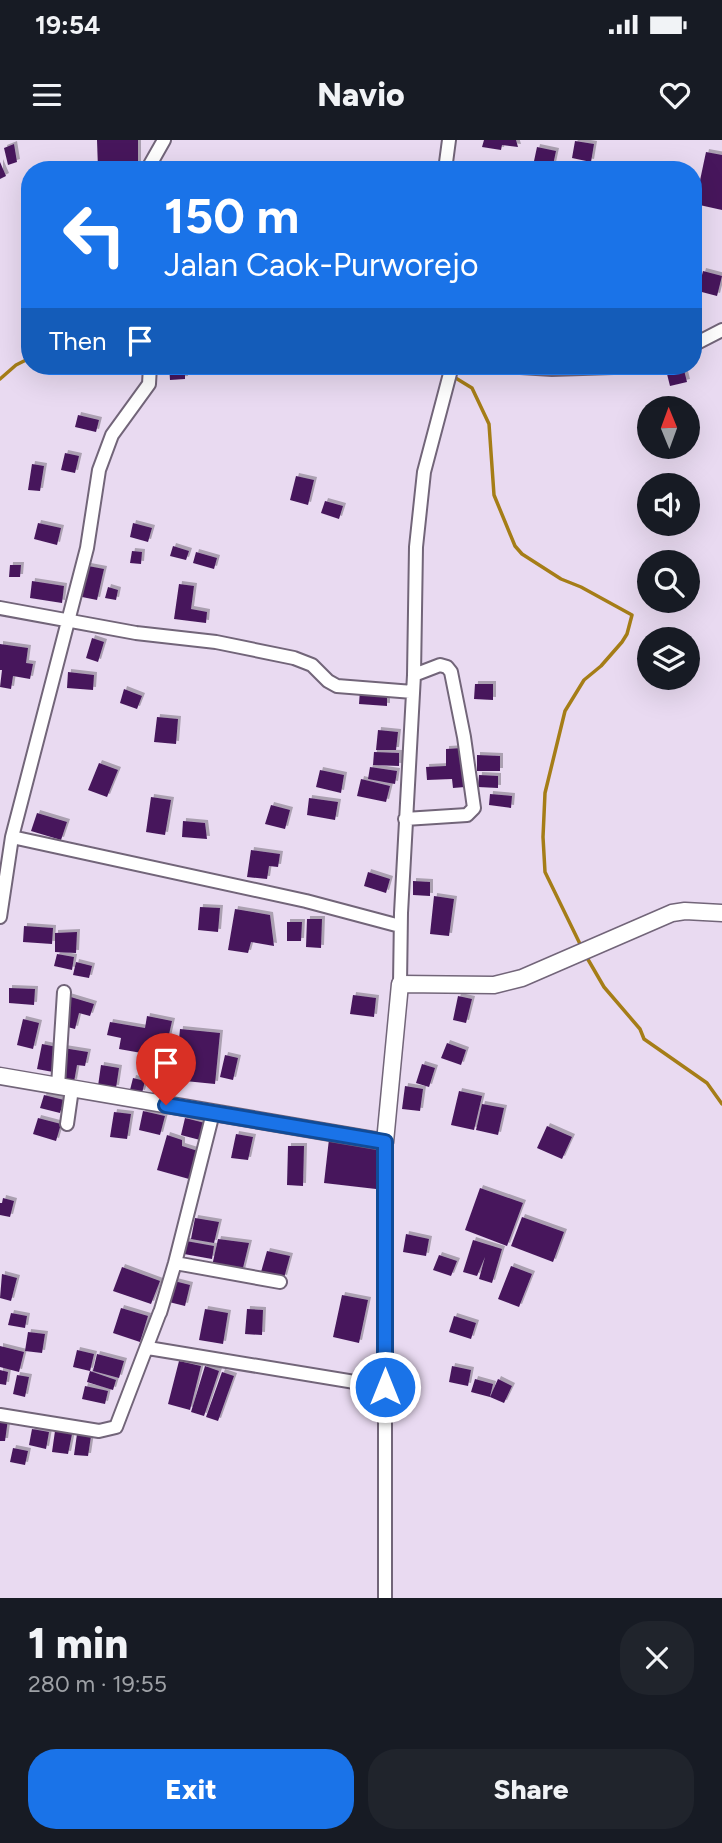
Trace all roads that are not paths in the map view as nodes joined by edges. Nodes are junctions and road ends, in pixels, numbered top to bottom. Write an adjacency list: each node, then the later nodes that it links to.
1 (164, 140): 3 (street)
2 (449, 140): 4 (street)
3 (152, 161)
4 (446, 161)
5 (722, 330): 6 (street)
6 (702, 340)
7 (150, 375): 10 (street)
8 (449, 375): 11 (street)
9 (0, 608): 10 (street)
10 (68, 622): 12 (street); 14 (street)
11 (414, 675): 12 (street); 13 (street)
12 (413, 692): 13 (street)
13 (405, 819): 18 (street)
14 (8, 834): 15 (street); 18 (street)
15 (2, 884): 17 (street)
16 (722, 913): 19 (street)
17 (0, 917)
18 (400, 926): 19 (street)
19 (400, 985): 25 (street)
20 (64, 992): 22 (street)
21 (0, 1076): 22 (street)
22 (65, 1088): 23 (street); 24 (street)
23 (213, 1113): 25 (street); 26 (street)
24 (66, 1124)
25 (385, 1142): 29 (street)
26 (175, 1263): 27 (street); 28 (street)
27 (280, 1282)
28 (148, 1348): 29 (street); 30 (street)
29 (385, 1387): 31 (street)
30 (0, 1415)
31 (384, 1598)

